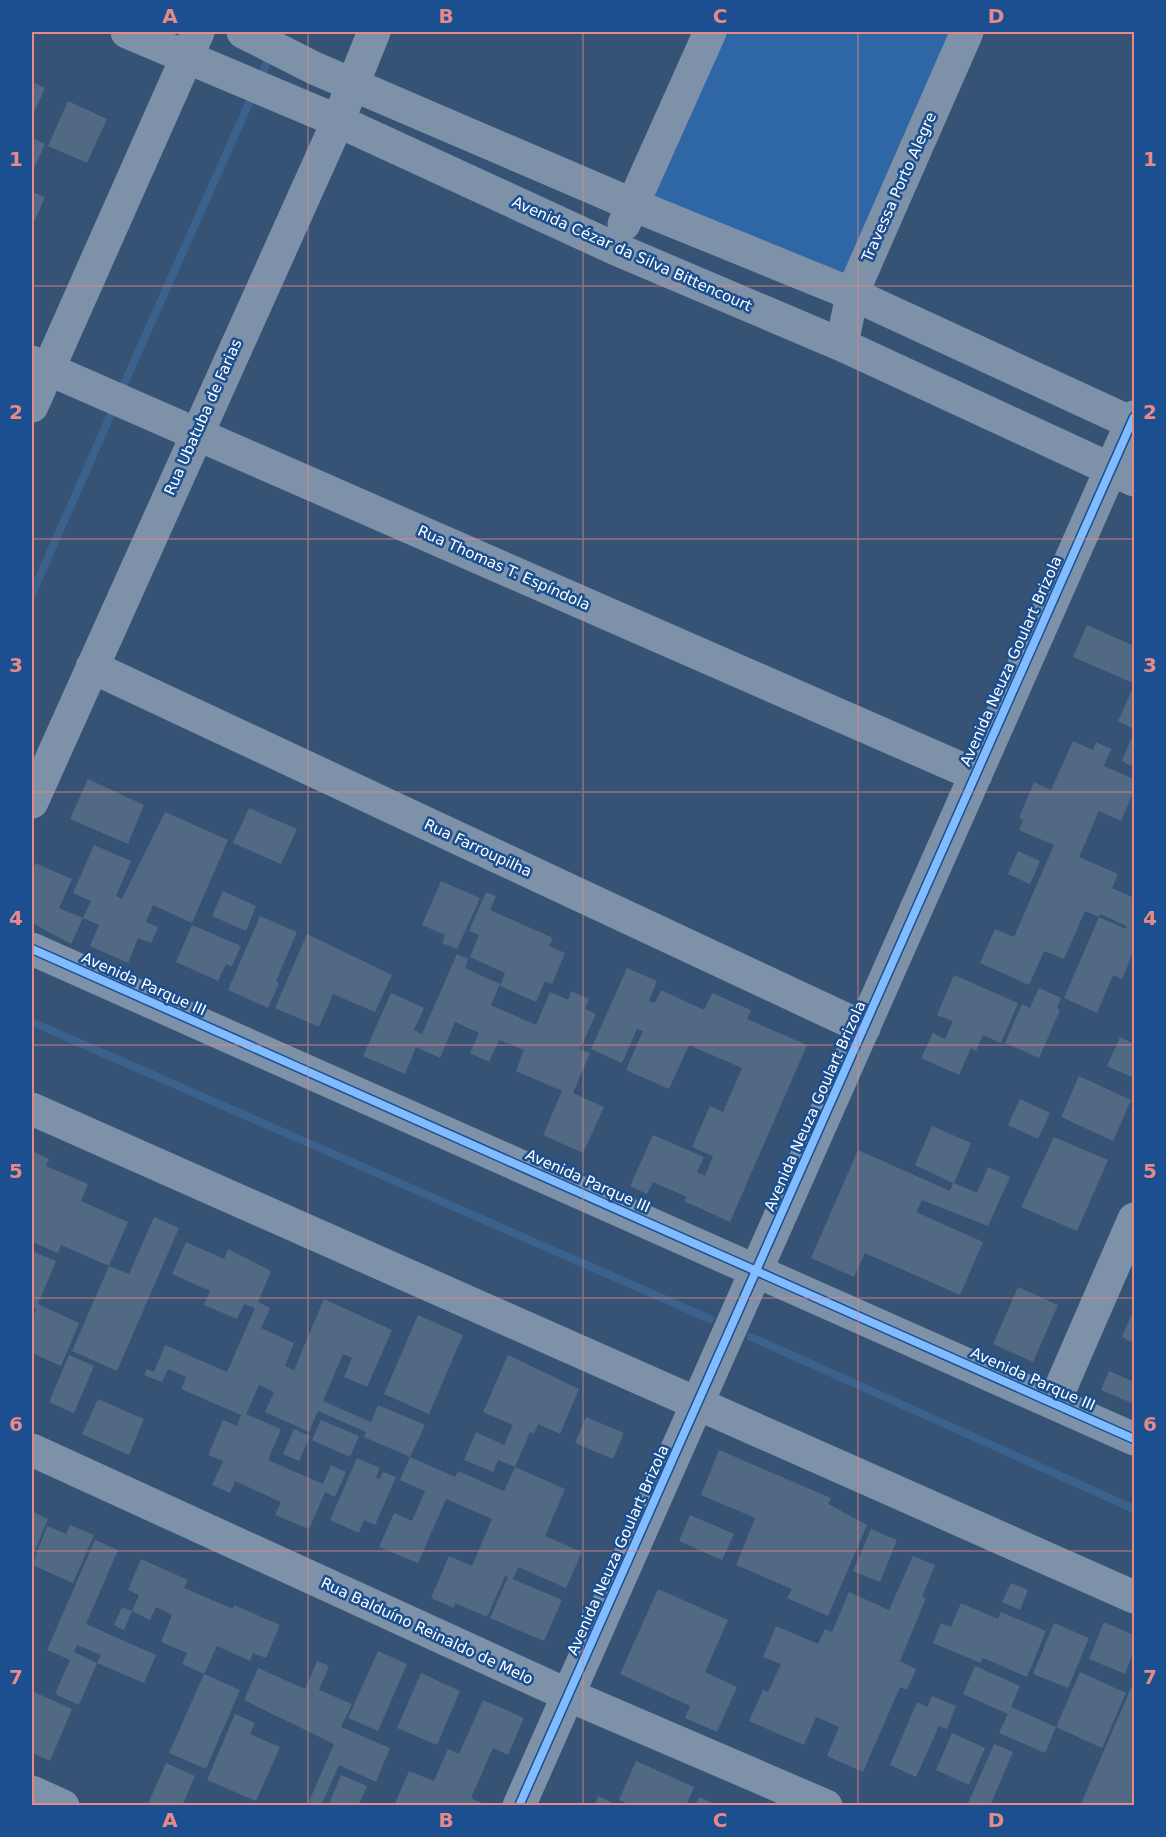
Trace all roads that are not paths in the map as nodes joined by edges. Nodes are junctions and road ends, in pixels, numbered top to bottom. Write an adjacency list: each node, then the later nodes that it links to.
1 (127, 32): 6 (street, Avenida Cézar da Silva Bittencourt)
2 (244, 32): 7 (street)
3 (374, 32): 7 (street, Rua Ubatuba de Farias)
4 (710, 32): 9 (street)
5 (967, 32): 11 (street, Travessa Porto Alegre)
6 (200, 53): 8 (street, Avenida Cézar da Silva Bittencourt); 13 (street)
7 (351, 83): 8 (street, Rua Ubatuba de Farias); 9 (street)
8 (325, 116): 10 (street, Avenida Cézar da Silva Bittencourt); 16 (street, Rua Ubatuba de Farias)
9 (631, 204): 10 (street); 11 (street)
10 (616, 249): 12 (street, Avenida Cézar da Silva Bittencourt)
11 (852, 294): 12 (street, Travessa Porto Alegre); 15 (street)
12 (842, 345): 17 (street, Avenida Cézar da Silva Bittencourt)
13 (40, 366): 14 (street); 16 (street, Rua Thomas T. Espíndola)
14 (32, 406)
15 (1134, 421): 17 (street, Avenida Neuza Goulart Brizola)
16 (181, 427): 18 (street, Rua Ubatuba de Farias); 19 (street, Rua Thomas T. Espíndola)
17 (1123, 474): 19 (street, Avenida Neuza Goulart Brizola)
18 (92, 667): 20 (street, Rua Ubatuba de Farias); 22 (street, Rua Farroupilha)
19 (976, 775): 22 (street, Avenida Neuza Goulart Brizola)
20 (32, 802)
21 (32, 949): 25 (street, Avenida Parque III)
22 (864, 1028): 25 (street, Avenida Neuza Goulart Brizola)
23 (32, 1109): 26 (street)
24 (1134, 1219): 27 (street)
25 (756, 1271): 26 (street, Avenida Neuza Goulart Brizola); 27 (street, Avenida Parque III)
26 (697, 1403): 30 (street); 31 (street, Avenida Neuza Goulart Brizola)
27 (1054, 1403): 28 (street, Avenida Parque III)
28 (1134, 1439)
29 (32, 1450): 31 (street, Rua Balduíno Reinaldo de Melo)
30 (1134, 1597)
31 (568, 1695): 34 (street, Avenida Neuza Goulart Brizola); 35 (street, Rua Balduíno Reinaldo de Melo)
32 (32, 1792): 33 (street)
33 (63, 1806)
34 (519, 1806)
35 (826, 1806)

